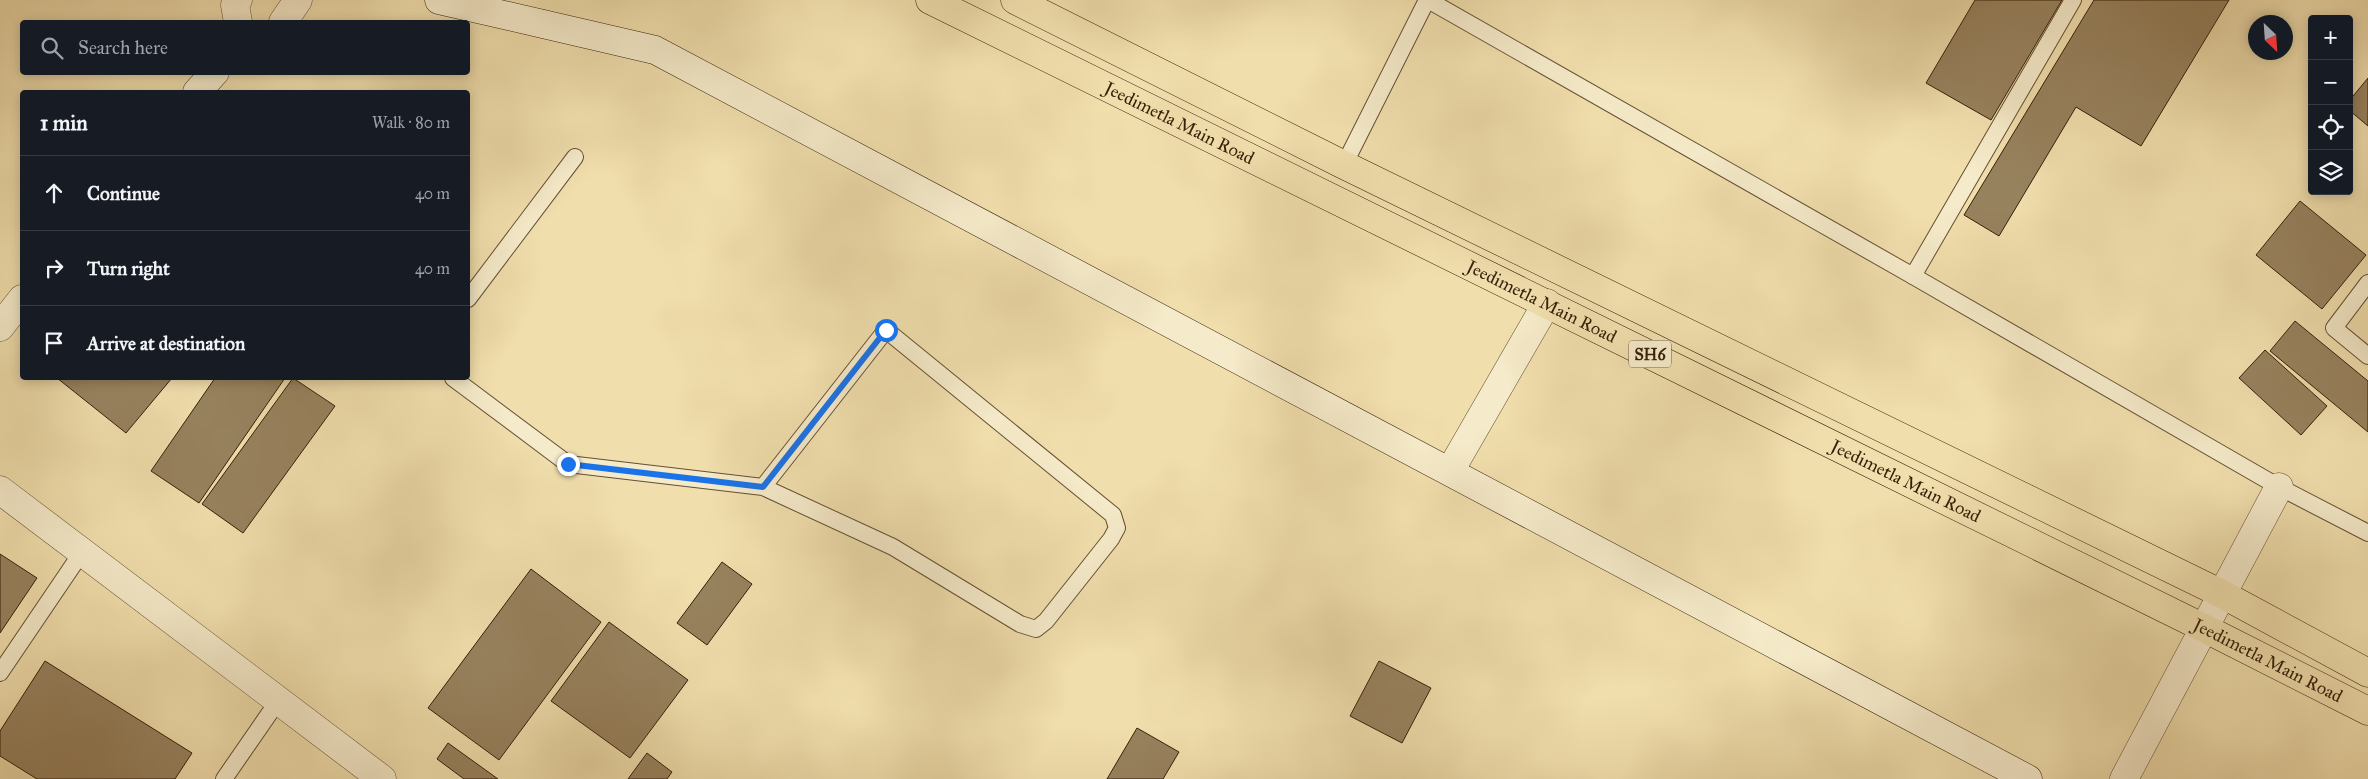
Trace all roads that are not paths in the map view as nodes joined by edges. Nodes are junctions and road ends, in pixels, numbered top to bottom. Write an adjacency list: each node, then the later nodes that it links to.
1 (238, 0): 8 (street)
2 (298, 0): 9 (street)
3 (439, 0): 22 (street)
4 (930, 0): 18 (main road, Jeedimetla Main Road / SH6)
5 (1015, 0): 13 (main road, Jeedimetla Main Road / SH6)
6 (1428, 0): 13 (lane); 14 (lane)
7 (2072, 0): 14 (lane)
8 (238, 20)
9 (284, 20)
10 (212, 75): 11 (street)
11 (198, 90)
12 (575, 157): 16 (lane)
13 (1344, 165): 28 (main road, Jeedimetla Main Road / SH6)
14 (1913, 276): 24 (lane)
15 (2368, 283): 20 (lane)
16 (470, 296)
17 (20, 301): 19 (street)
18 (1547, 304): 22 (street); 29 (main road, Jeedimetla Main Road / SH6)
19 (0, 326)
20 (2368, 356)
21 (456, 380): 23 (lane)
22 (1450, 471): 36 (street)
23 (763, 487): 23 (lane)
24 (2278, 488): 26 (lane); 28 (street)
25 (0, 490): 27 (street)
26 (2368, 533)
27 (82, 552): 30 (lane); 32 (street)
28 (2222, 594): 29 (street); 31 (main road, Jeedimetla Main Road / SH6)
29 (2204, 628): 33 (main road, Jeedimetla Main Road / SH6); 37 (street)
30 (0, 673)
31 (2368, 673)
32 (278, 701): 34 (lane); 35 (street)
33 (2368, 711)
34 (224, 779)
35 (382, 779)
36 (2028, 779)
37 (2124, 779)

